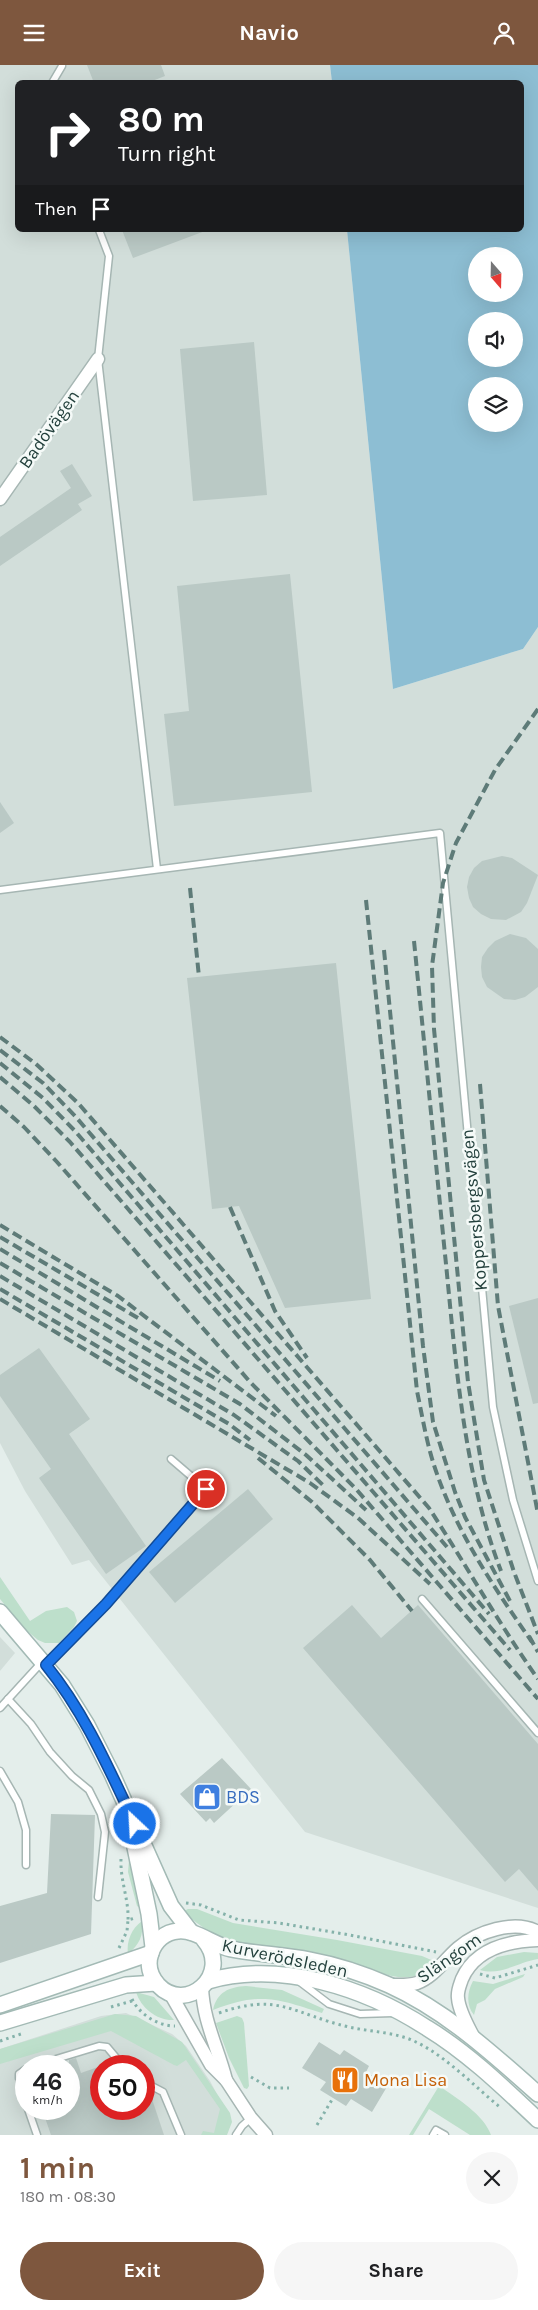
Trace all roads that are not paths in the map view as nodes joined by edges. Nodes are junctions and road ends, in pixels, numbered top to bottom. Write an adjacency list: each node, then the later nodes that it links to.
1 (62, 65): 2 (lane)
2 (54, 80)
3 (100, 232): 4 (lane)
4 (98, 359): 5 (street, Badövägen); 6 (lane)
5 (0, 499)
6 (158, 869): 7 (lane); 9 (lane, Koppersbergsvägen)
7 (0, 890)
8 (171, 1459): 12 (lane)
9 (538, 1581)
10 (422, 1599): 15 (lane)
11 (0, 1612): 12 (main road)
12 (44, 1663): 13 (lane); 17 (main road)
13 (8, 1699): 14 (lane); 19 (lane)
14 (0, 1708)
15 (538, 1733)
16 (0, 1771): 18 (lane)
17 (120, 1793): 20 (main road); 24 (main road)
18 (26, 1865)
19 (98, 1897)
20 (191, 1932): 22 (main road, Kurverödsleden); 24 (main road)
21 (538, 1932): 27 (street, Slängom)
22 (204, 1940): 26 (main road, Kurverödsleden); 27 (main road, Kurverödsleden)
23 (538, 1940): 31 (street, Slängom)
24 (152, 1950): 25 (main road); 29 (main road)
25 (156, 1983): 28 (main road); 30 (main road)
26 (205, 1984): 28 (main road, Kurverödsleden); 34 (street); 39 (main road, Kurverödsleden)
27 (389, 1985): 31 (main road, Kurverödsleden)
28 (170, 1993): 34 (street)
29 (0, 2005)
30 (0, 2023)
31 (474, 2038): 36 (main road, Kurverödsleden)
32 (69, 2055): 33 (lane)
33 (114, 2055)
34 (226, 2080): 37 (street)
35 (155, 2088): 41 (lane)
36 (538, 2094)
37 (251, 2118): 42 (lane); 43 (street)
38 (31, 2120): 40 (lane)
39 (538, 2120)
40 (36, 2135)
41 (181, 2135)
42 (236, 2135)
43 (266, 2135)
44 (433, 2135): 45 (lane)
45 (446, 2135)

